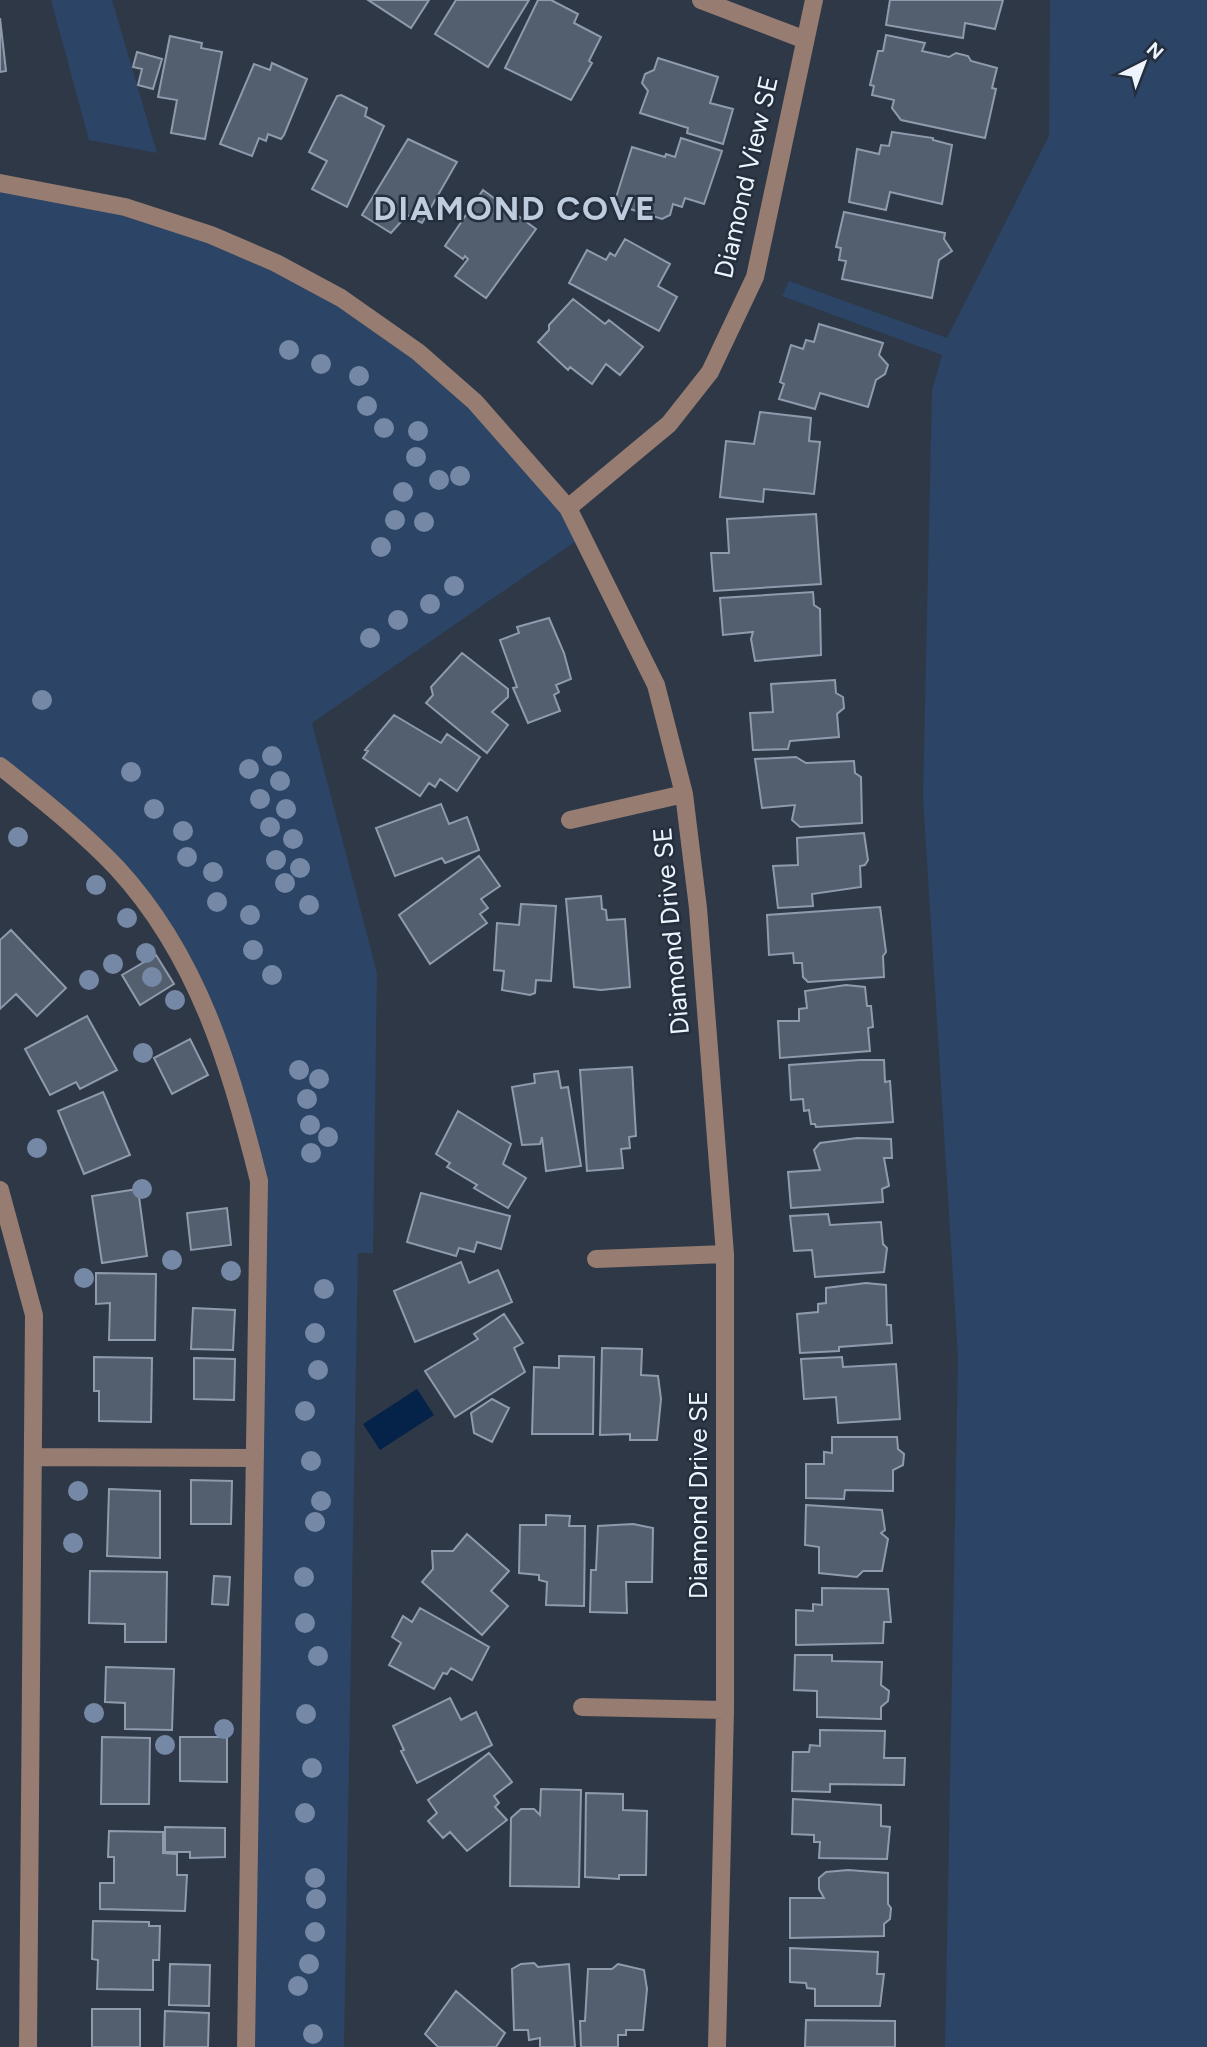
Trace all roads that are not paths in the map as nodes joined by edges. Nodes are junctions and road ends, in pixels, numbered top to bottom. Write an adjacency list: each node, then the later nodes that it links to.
1 (701, 0): 3 (street)
2 (814, 0): 3 (street, Diamond View SE)
3 (803, 39): 5 (street, Diamond View SE)
4 (0, 183): 5 (street, Diamond Drive SE)
5 (568, 508): 7 (street, Diamond Drive SE)
6 (0, 766): 13 (street)
7 (684, 794): 8 (street); 10 (street, Diamond Drive SE)
8 (570, 820)
9 (0, 1191): 12 (street)
10 (724, 1254): 11 (street); 15 (street, Diamond Drive SE)
11 (596, 1259)
12 (33, 1457): 13 (street); 16 (street)
13 (255, 1458): 17 (street)
14 (582, 1707): 15 (street)
15 (724, 1710): 18 (street, Diamond Drive SE)
16 (28, 2047)
17 (246, 2047)
18 (717, 2047)

